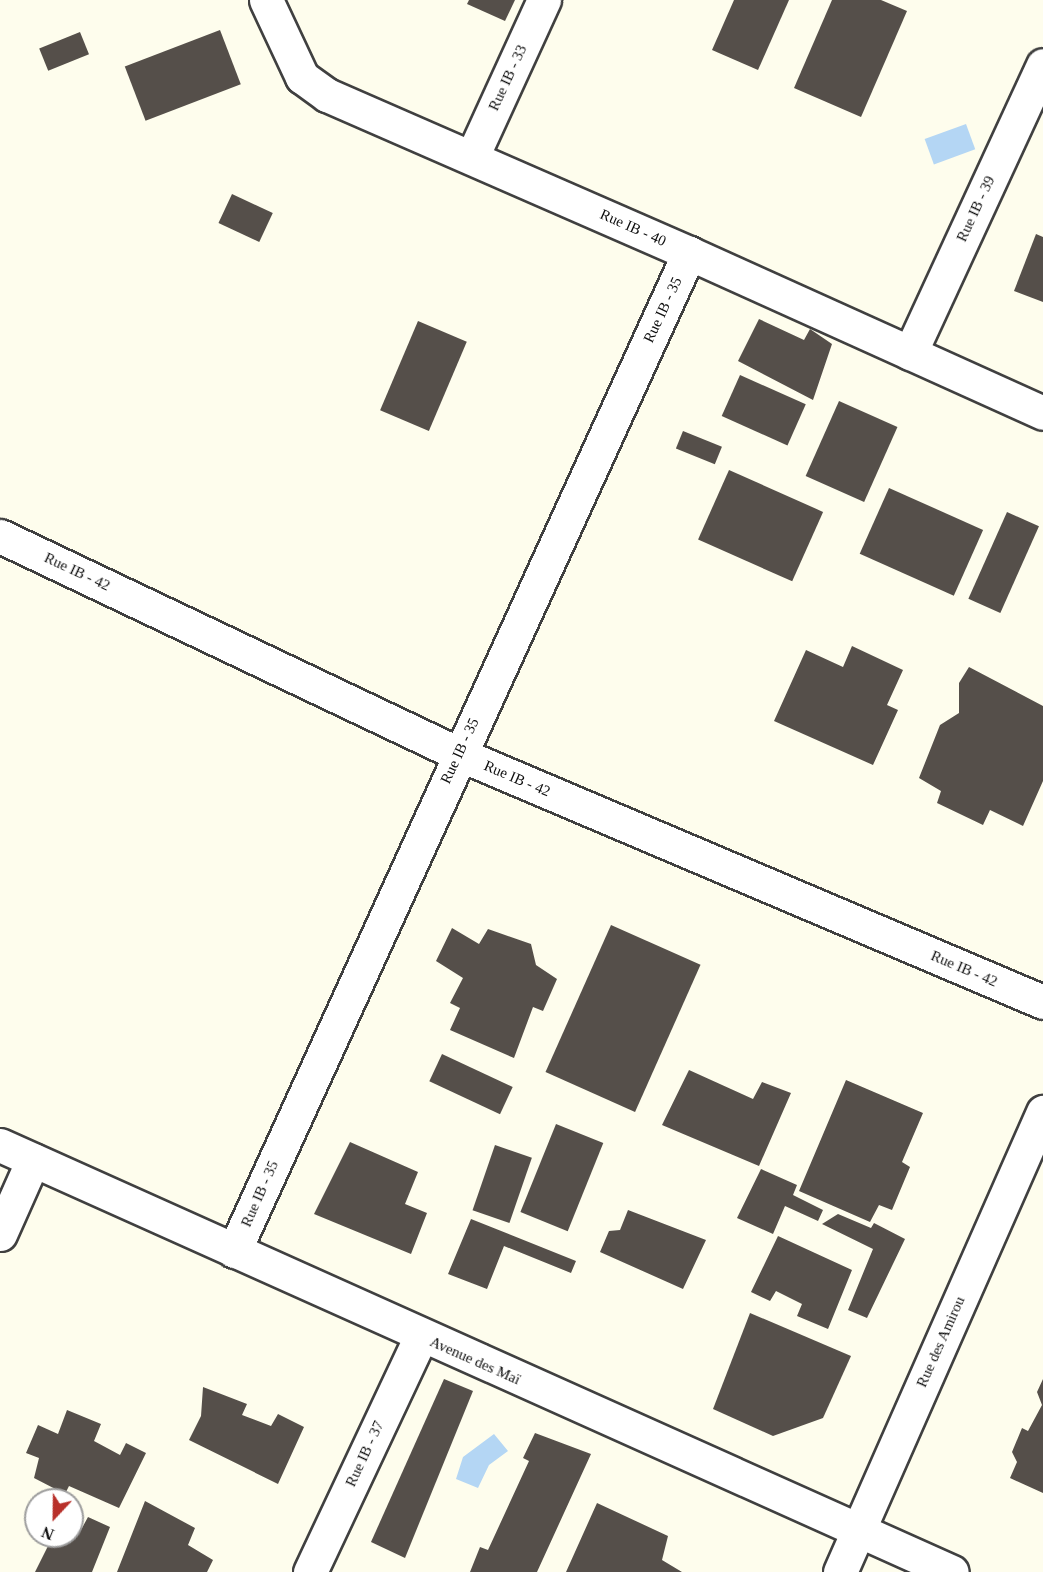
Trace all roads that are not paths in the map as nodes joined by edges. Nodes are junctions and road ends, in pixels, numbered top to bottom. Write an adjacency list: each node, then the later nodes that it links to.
1 (266, 0): 4 (street, Rue IB - 40)
2 (544, 0): 4 (street, Rue IB - 33)
3 (1043, 65): 6 (street, Rue IB - 39)
4 (472, 157): 5 (street, Rue IB - 40)
5 (689, 253): 6 (street, Rue IB - 40); 9 (street, Rue IB - 35)
6 (910, 353): 7 (street, Rue IB - 40)
7 (1043, 413)
8 (0, 536): 9 (street, Rue IB - 42)
9 (459, 754): 10 (street, Rue IB - 42); 15 (street, Rue IB - 35)
10 (1043, 1002)
11 (1043, 1112): 17 (street, Rue des Amirou)
12 (0, 1145): 13 (street, Avenue des Maï)
13 (33, 1160): 14 (street); 15 (street, Avenue des Maï)
14 (0, 1234)
15 (234, 1251): 16 (street, Avenue des Maï)
16 (421, 1336): 17 (street, Avenue des Maï); 18 (street, Rue IB - 37)
17 (857, 1532): 19 (street, Rue des Amirou); 20 (street, Avenue des Maï)
18 (310, 1572)
19 (840, 1572)
20 (952, 1572)

